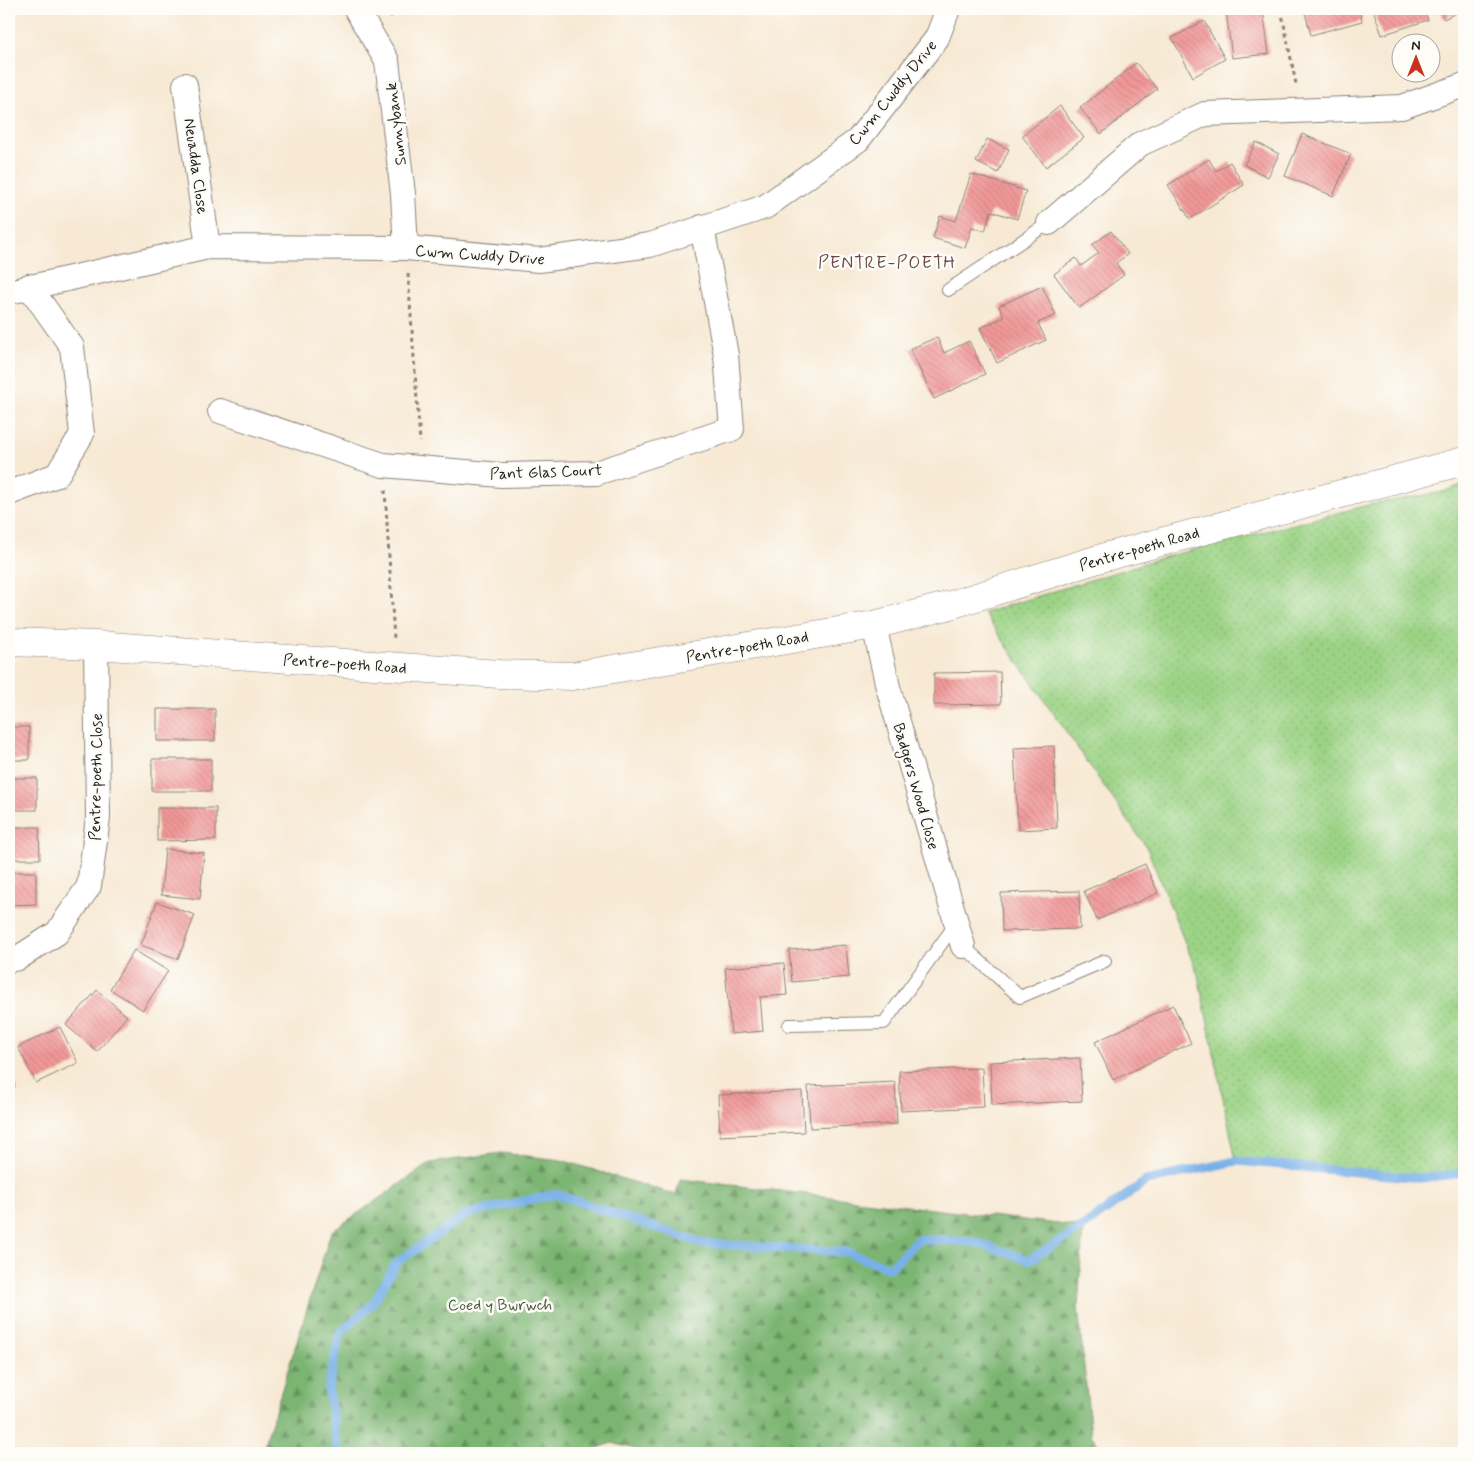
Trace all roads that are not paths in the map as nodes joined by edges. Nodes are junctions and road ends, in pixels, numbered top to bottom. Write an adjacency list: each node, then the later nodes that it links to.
1 (356, 9): 8 (street, Sunnybank)
2 (948, 9): 6 (street, Cwm Cwddy Drive)
3 (185, 85): 7 (street, Neuadda Close)
4 (1464, 85): 5 (street)
5 (1049, 223): 10 (lane)
6 (702, 227): 8 (street, Cwm Cwddy Drive); 11 (street, Pant Glas Court)
7 (208, 248): 8 (street, Cwm Cwddy Drive); 9 (street, Cwm Cwddy Drive)
8 (406, 248)
9 (19, 289): 13 (street)
10 (948, 290)
11 (220, 411)
12 (1464, 461): 14 (street, Pentre-poeth Road)
13 (9, 493)
14 (874, 625): 16 (street, Pentre-poeth Road); 17 (street, Badgers Wood Close)
15 (9, 642): 16 (street, Pentre-poeth Road)
16 (96, 645): 19 (street, Pentre-poeth Close)
17 (957, 922): 18 (street, Badgers Wood Close); 21 (lane)
18 (963, 946): 20 (lane)
19 (9, 960)
20 (1105, 961)
21 (789, 1025)

